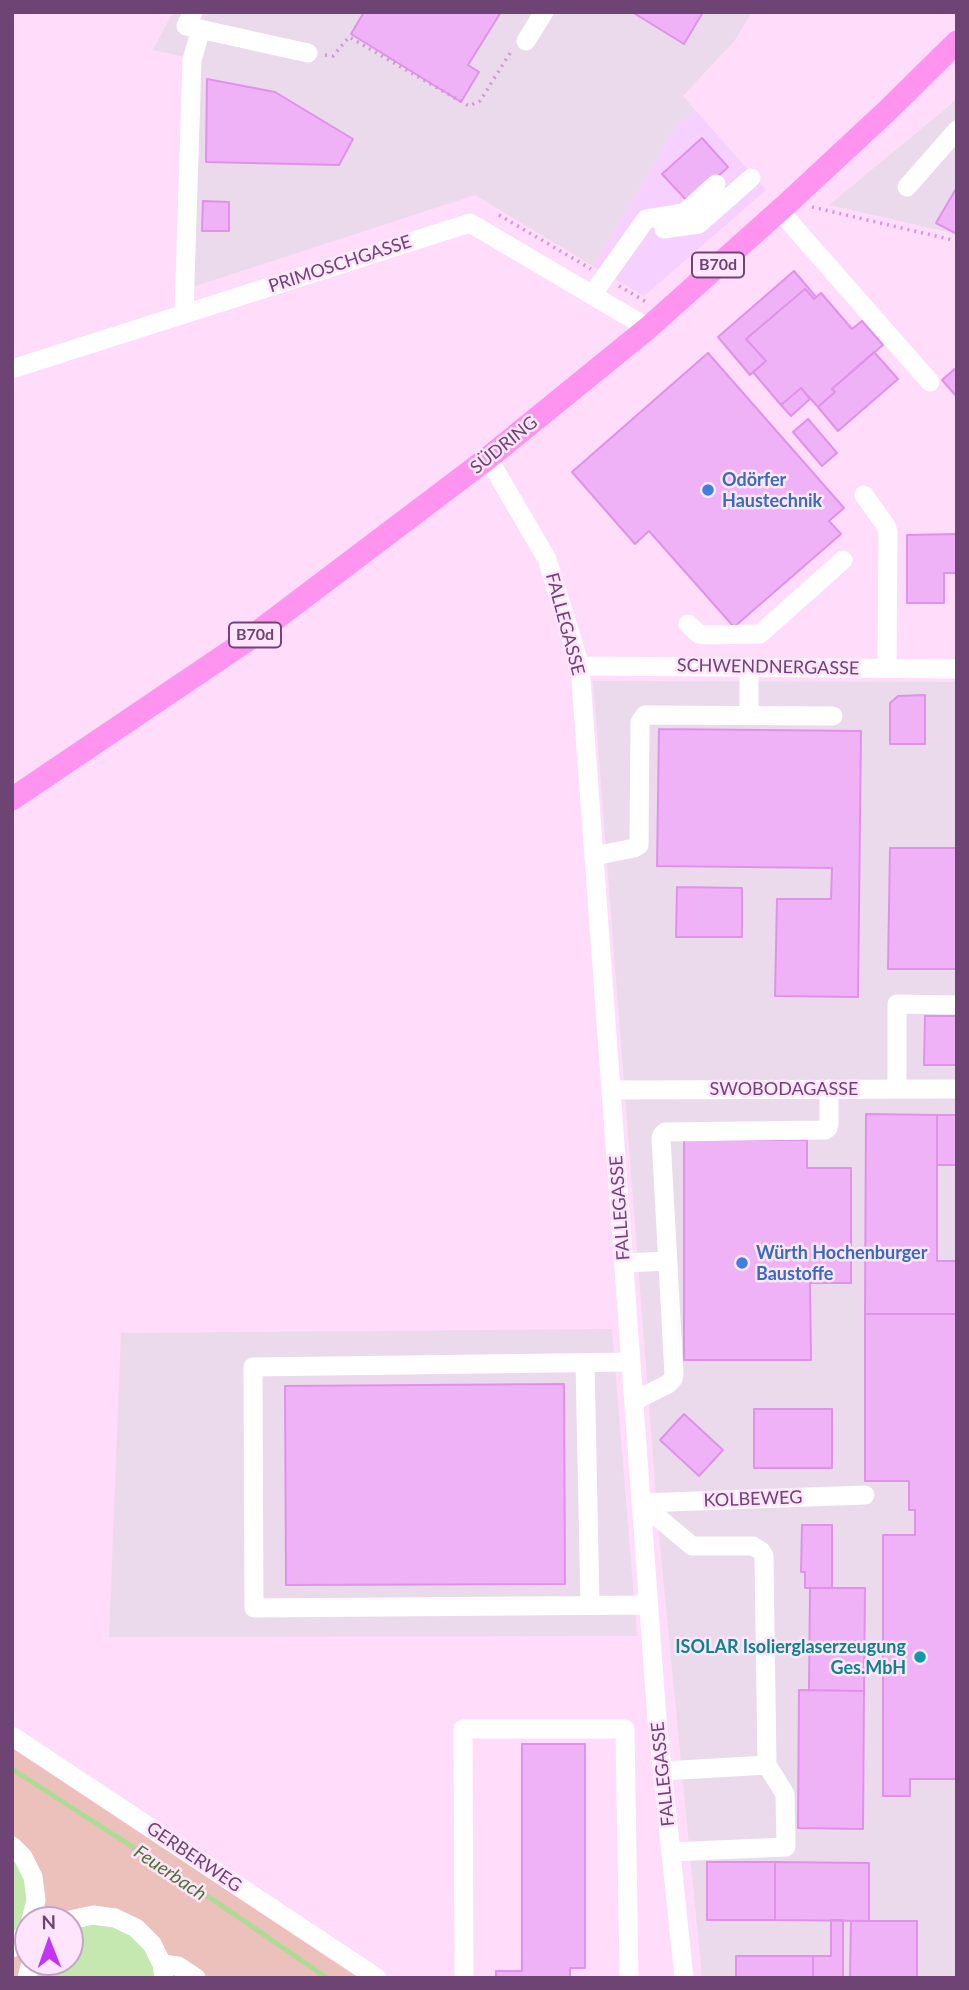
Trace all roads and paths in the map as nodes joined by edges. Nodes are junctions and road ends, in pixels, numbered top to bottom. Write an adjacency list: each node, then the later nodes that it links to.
1 (544, 12): 3 (street)
2 (197, 21): 5 (street); 16 (street)
3 (526, 41): 5 (path)
4 (955, 48): 10 (main road, SÜDRING / B70d)
5 (308, 53)
6 (957, 130): 9 (street)
7 (751, 178): 12 (street)
8 (716, 184): 12 (street)
9 (907, 187)
10 (784, 206): 13 (path); 17 (main road, SÜDRING / B70d); 19 (street)
11 (499, 215): 14 (path)
12 (635, 233): 14 (street)
13 (957, 241)
14 (605, 277): 15 (street); 17 (path)
15 (592, 295): 16 (street, PRIMOSCHGASSE); 17 (street, PRIMOSCHGASSE)
16 (184, 314): 18 (street, PRIMOSCHGASSE)
17 (642, 325): 20 (main road, SÜDRING / B70d)
18 (12, 369)
19 (930, 382)
20 (488, 458): 24 (street, FALLEGASSE); 30 (main road, SÜDRING / B70d)
21 (864, 495): 26 (street)
22 (843, 561): 23 (street)
23 (688, 624)
24 (580, 666): 25 (street, SCHWENDNERGASSE); 31 (street, FALLEGASSE)
25 (749, 667): 26 (street, SCHWENDNERGASSE); 28 (street)
26 (887, 668): 27 (street, SCHWENDNERGASSE)
27 (957, 669)
28 (749, 716): 29 (street); 31 (street)
29 (833, 716)
30 (12, 799)
31 (594, 856): 36 (street, FALLEGASSE)
32 (957, 1004): 34 (street)
33 (829, 1089): 34 (street, SWOBODAGASSE); 36 (street, SWOBODAGASSE); 37 (street)
34 (897, 1089): 35 (street, SWOBODAGASSE)
35 (957, 1089)
36 (612, 1090): 38 (street, FALLEGASSE)
37 (667, 1261): 38 (street); 41 (street)
38 (624, 1263): 39 (street, FALLEGASSE)
39 (631, 1362): 40 (street); 41 (street, FALLEGASSE)
40 (585, 1363): 44 (street); 44 (street)
41 (634, 1401): 43 (street, FALLEGASSE)
42 (865, 1495): 43 (street, KOLBEWEG)
43 (641, 1503): 45 (street, FALLEGASSE); 47 (street)
44 (590, 1605): 45 (street)
45 (649, 1605): 48 (street, FALLEGASSE)
46 (12, 1736): 54 (street, GERBERWEG)
47 (767, 1765): 48 (street); 50 (street)
48 (663, 1771): 50 (street, FALLEGASSE)
49 (12, 1846): 51 (street)
50 (671, 1852): 58 (street, FALLEGASSE)
51 (34, 1906)
52 (84, 1917): 53 (street)
53 (163, 1971): 55 (street)
54 (370, 1976)
55 (196, 1978)
56 (464, 1978): 57 (street)
57 (629, 1978)
58 (684, 1978)

